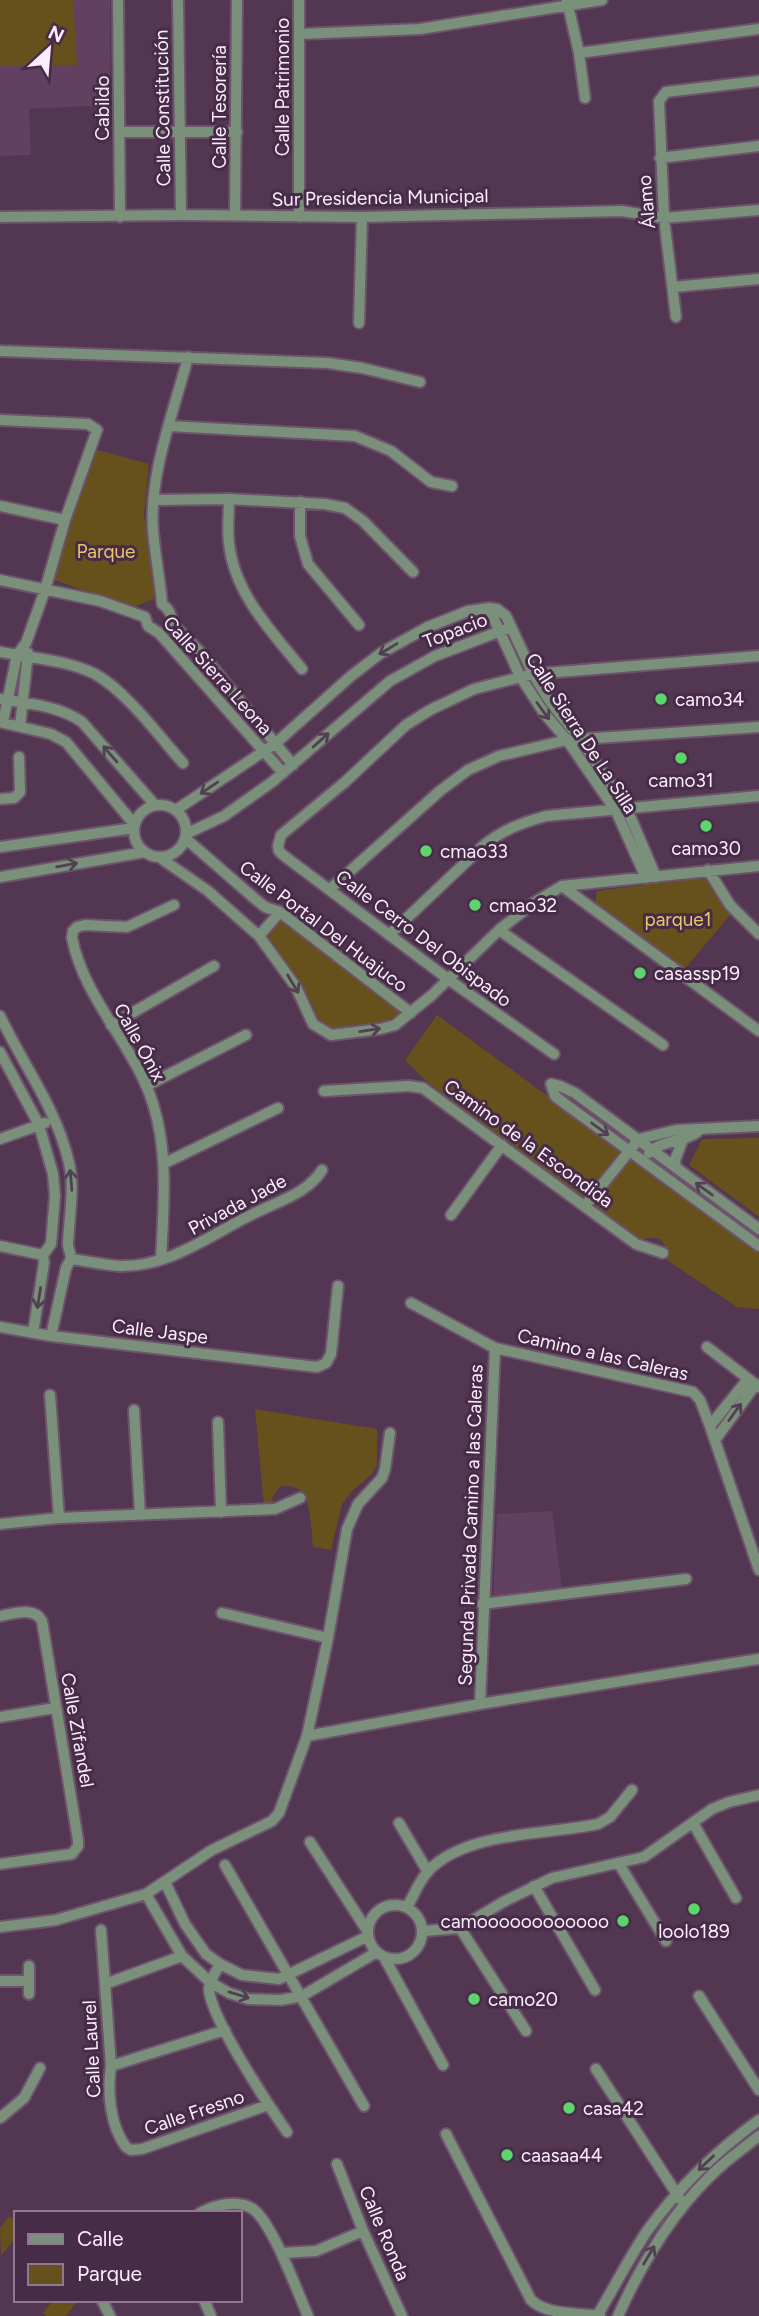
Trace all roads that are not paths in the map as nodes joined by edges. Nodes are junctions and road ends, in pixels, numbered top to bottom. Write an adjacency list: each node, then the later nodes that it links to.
1 (118, 0): 13 (street, Cabildo)
2 (178, 0): 12 (street, Calle Constitución)
3 (237, 0): 14 (street, Calle Tesorería)
4 (299, 0): 8 (street, Calle Patrimonio)
5 (602, 0): 6 (street)
6 (567, 3): 8 (street); 9 (street)
7 (759, 29): 9 (street)
8 (300, 34): 21 (street, Calle Patrimonio)
9 (579, 52): 11 (street)
10 (759, 81): 16 (street, Álamo)
11 (585, 98)
12 (179, 131): 13 (street); 14 (street); 18 (street, Calle Constitución)
13 (119, 132): 20 (street, Cabildo)
14 (237, 132): 19 (street, Calle Tesorería)
15 (759, 146): 16 (street)
16 (660, 158): 24 (street, Álamo)
17 (759, 210): 24 (street, Sur Presidencia Municipal)
18 (181, 215): 19 (street, Sur Presidencia Municipal); 20 (street, Sur Presidencia Municipal)
19 (236, 215): 21 (street, Sur Presidencia Municipal)
20 (120, 217): 23 (street, Sur Presidencia Municipal)
21 (299, 217): 22 (street, Sur Presidencia Municipal)
22 (362, 217): 24 (street, Sur Presidencia Municipal); 28 (street)
23 (0, 218)
24 (664, 218): 26 (street, Álamo)
25 (759, 279): 26 (street)
26 (673, 287): 27 (street, Álamo)
27 (676, 317)
28 (359, 323)
29 (0, 351): 30 (street)
30 (188, 357): 31 (street); 33 (street)
31 (420, 382)
32 (0, 420): 39 (street)
33 (170, 426): 34 (street); 35 (street)
34 (452, 486)
35 (154, 499): 36 (street); 43 (street)
36 (229, 499): 37 (street); 56 (street)
37 (300, 502): 40 (street); 47 (street)
38 (0, 506): 39 (street)
39 (65, 520): 42 (street)
40 (413, 572)
41 (0, 580): 42 (street, Calle Sierra Leona)
42 (45, 590): 45 (street, Calle Sierra Leona); 51 (street)
43 (162, 604): 45 (street); 46 (street)
44 (489, 608): 48 (street, Topacio); 49 (street, Calle Sierra De La Silla); 68 (street, Topacio, one-way to 68)
45 (145, 617): 50 (street, Calle Sierra Leona)
46 (172, 623): 50 (street); 61 (street)
47 (359, 625)
48 (511, 627): 49 (street, Topacio); 57 (street, Calle Sierra De La Silla)
49 (499, 632): 58 (street, Calle Sierra De La Silla); 72 (street, Topacio, one-way to 49)
50 (159, 633): 62 (street, Calle Sierra Leona)
51 (26, 643): 53 (street); 55 (street)
52 (0, 652): 53 (street)
53 (17, 655): 55 (street); 59 (street)
54 (759, 656): 57 (street)
55 (29, 657): 60 (street); 71 (street)
56 (302, 668)
57 (533, 674): 58 (street); 67 (street, Calle Sierra De La Silla)
58 (520, 676): 66 (street, Calle Sierra De La Silla, one-way to 66); 90 (street, Calle Cerro Del Obispado)
59 (4, 699): 60 (street); 63 (street)
60 (23, 703): 64 (street); 76 (street, one-way to 60)
61 (246, 709): 62 (street); 68 (street)
62 (235, 718): 69 (street, Calle Sierra Leona)
63 (2, 722): 64 (street)
64 (20, 726): 79 (street)
65 (759, 727): 67 (street)
66 (567, 740): 67 (street); 78 (street, Calle Sierra De La Silla); 90 (street)
67 (581, 740): 78 (street, Calle Sierra De La Silla)
68 (276, 743): 69 (street, Topacio); 72 (street)
69 (264, 752): 73 (street, Calle Sierra Leona); 77 (street, Topacio, one-way to 77)
70 (19, 757): 75 (street)
71 (183, 762)
72 (293, 765): 73 (street, Topacio)
73 (283, 773): 80 (street, Topacio)
74 (759, 796): 78 (street)
75 (0, 799)
76 (155, 805): 77 (street); 79 (street)
77 (176, 810): 80 (street)
78 (621, 810): 88 (street, Calle Sierra De La Silla); 98 (street)
79 (134, 826): 81 (street); 82 (street)
80 (185, 836): 83 (street); 86 (street, Calle Portal Del Huajuco)
81 (0, 847)
82 (145, 852): 83 (street); 87 (street, one-way to 82)
83 (159, 857): 91 (street)
84 (759, 866): 85 (street)
85 (708, 870): 88 (street); 97 (street)
86 (225, 874): 91 (street); 92 (street, Calle Portal Del Huajuco)
87 (0, 877)
88 (651, 877): 89 (street)
89 (562, 886): 96 (street); 105 (street)
90 (330, 889): 98 (street, Calle Cerro Del Obispado)
91 (208, 891): 95 (street)
92 (254, 898): 94 (street, Calle Portal Del Huajuco); 95 (street)
93 (174, 905): 104 (street, Calle Ónix)
94 (280, 912): 99 (street); 102 (street, Calle Portal Del Huajuco)
95 (239, 917): 99 (street)
96 (499, 930): 101 (street); 107 (street)
97 (759, 934)
98 (389, 935): 101 (street, Calle Cerro Del Obispado)
99 (258, 936): 102 (street, one-way to 102)
100 (214, 966): 104 (street)
101 (448, 979): 102 (street); 109 (street, Calle Cerro Del Obispado)
102 (411, 1013)
103 (0, 1016): 113 (street)
104 (111, 1025): 110 (street, Calle Ónix)
105 (759, 1031)
106 (246, 1035): 110 (street)
107 (663, 1045)
108 (0, 1052): 114 (street)
109 (554, 1054)
110 (146, 1086): 124 (street, Calle Ónix)
111 (324, 1091): 120 (street, Camino de la Escondida)
112 (278, 1108): 124 (street)
113 (54, 1120): 114 (street); 134 (street, one-way to 113)
114 (39, 1125): 117 (street); 130 (street)
115 (759, 1126): 116 (street)
116 (700, 1130): 118 (street); 119 (street)
117 (0, 1139)
118 (639, 1139): 121 (street); 121 (street, one-way to 121); 122 (street)
119 (683, 1139): 122 (street); 125 (street)
120 (502, 1145): 127 (street, Camino de la Escondida); 128 (street)
121 (629, 1150): 123 (street); 127 (street)
122 (652, 1150): 123 (street); 125 (street)
123 (643, 1160): 132 (street)
124 (165, 1163): 136 (street, Calle Ónix)
125 (676, 1168): 129 (street, one-way to 125)
126 (322, 1170): 136 (street, Privada Jade)
127 (585, 1206): 133 (street, Camino de la Escondida)
128 (451, 1215)
129 (759, 1229)
130 (51, 1244): 134 (street); 135 (street)
131 (0, 1246): 135 (street)
132 (759, 1246)
133 (663, 1253)
134 (68, 1258): 135 (street); 136 (street, Privada Jade); 141 (street)
135 (44, 1259): 140 (street, one-way to 140)
136 (161, 1259)
137 (338, 1286): 141 (street, Calle Jaspe)
138 (411, 1303): 143 (street, Camino a las Caleras)
139 (0, 1327): 140 (street, Calle Jaspe)
140 (33, 1333): 141 (street, Calle Jaspe)
141 (51, 1336)
142 (707, 1346): 144 (street)
143 (495, 1348): 148 (street, Camino a las Caleras); 158 (street, Segunda Privada Camino a las Caleras)
144 (754, 1383): 148 (street); 150 (street, one-way to 144)
145 (50, 1395): 154 (street)
146 (134, 1410): 153 (street)
147 (218, 1422): 152 (street)
148 (710, 1426): 150 (street, Camino a las Caleras)
149 (390, 1433): 161 (street)
150 (715, 1440): 156 (street, Camino a las Caleras)
151 (300, 1498): 152 (street)
152 (221, 1512): 153 (street)
153 (140, 1514): 154 (street)
154 (59, 1518): 155 (street)
155 (0, 1524)
156 (759, 1570)
157 (686, 1579): 158 (street)
158 (482, 1604): 163 (street, Segunda Privada Camino a las Caleras)
159 (222, 1613): 161 (street)
160 (0, 1616): 164 (street, Calle Zifandel)
161 (328, 1638): 166 (street)
162 (759, 1658): 163 (street)
163 (480, 1704): 166 (street)
164 (55, 1708): 165 (street); 172 (street, Calle Zifandel)
165 (0, 1717)
166 (307, 1736): 176 (street)
167 (632, 1790): 175 (street)
168 (759, 1795): 169 (street)
169 (693, 1823): 173 (street); 179 (street)
170 (399, 1824): 175 (street)
171 (310, 1842): 187 (street)
172 (0, 1864)
173 (619, 1864): 177 (street); 188 (street)
174 (225, 1865): 193 (street)
175 (428, 1872): 180 (street)
176 (165, 1882): 178 (street); 181 (street)
177 (534, 1886): 183 (street); 198 (street)
178 (146, 1895): 182 (street); 186 (street)
179 (736, 1898)
180 (407, 1907): 185 (street); 187 (street)
181 (185, 1924): 186 (street); 191 (street)
182 (0, 1927)
183 (460, 1928): 185 (street); 203 (street)
184 (101, 1930): 197 (street, Calle Laurel)
185 (423, 1931): 189 (street)
186 (167, 1932): 190 (street)
187 (368, 1934): 189 (street); 193 (street)
188 (666, 1941)
189 (380, 1955): 200 (street); 204 (street)
190 (182, 1956): 196 (street); 197 (street)
191 (220, 1964): 193 (street); 196 (street)
192 (29, 1966): 195 (street)
193 (289, 1975): 200 (street)
194 (0, 1981): 195 (street)
195 (29, 1981): 199 (street)
196 (210, 1982): 200 (street, one-way to 200); 202 (street)
197 (105, 1984): 205 (street, Calle Laurel)
198 (595, 1990)
199 (29, 1994)
200 (302, 1996): 210 (street)
201 (699, 1996): 208 (street)
202 (225, 2031): 205 (street); 209 (street)
203 (526, 2031)
204 (443, 2065)
205 (111, 2066): 216 (street, Calle Laurel)
206 (40, 2068): 211 (street)
207 (596, 2069): 218 (street)
208 (759, 2090)
209 (268, 2105): 213 (street); 216 (street, Calle Fresno)
210 (364, 2106)
211 (0, 2118)
212 (759, 2120): 218 (street, one-way to 218)
213 (287, 2132)
214 (446, 2134): 225 (street)
215 (759, 2136): 219 (street)
216 (131, 2150)
217 (337, 2164): 221 (street, Calle Ronda)
218 (675, 2194): 219 (street); 225 (street)
219 (684, 2204): 226 (street, one-way to 219)
220 (204, 2211): 222 (street)
221 (363, 2231): 222 (street); 224 (street, Calle Ronda)
222 (281, 2253): 223 (street)
223 (308, 2316)
224 (402, 2316)
225 (598, 2316)
226 (618, 2316)

